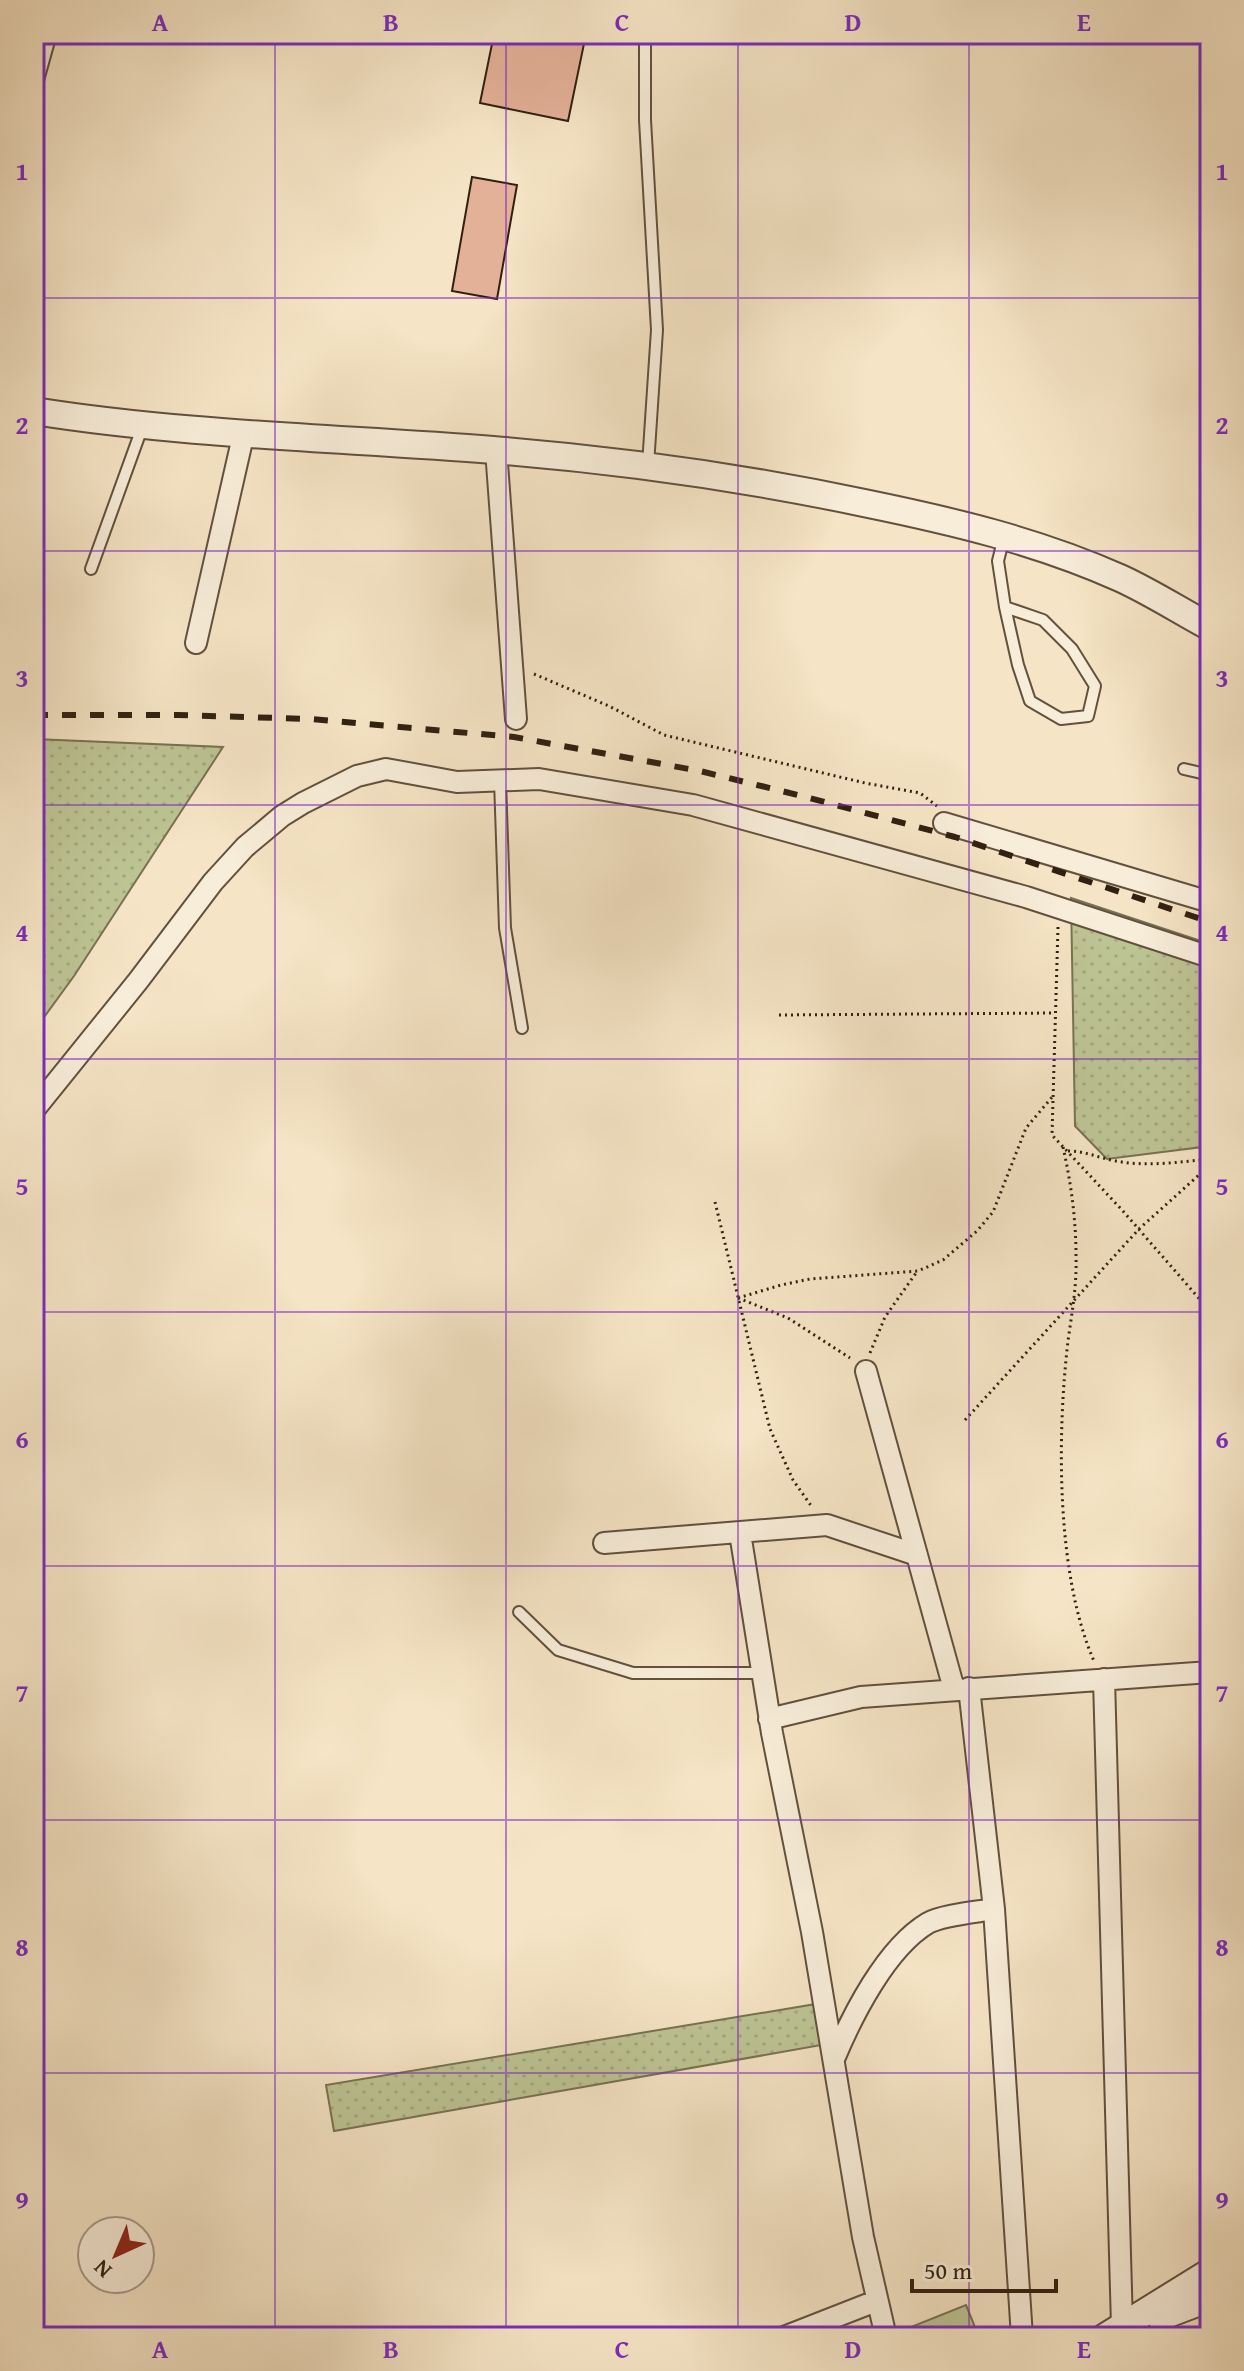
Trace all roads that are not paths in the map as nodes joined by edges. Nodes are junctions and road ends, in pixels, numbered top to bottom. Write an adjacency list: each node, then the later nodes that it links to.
1 (51, 34): 3 (lane)
2 (645, 34): 8 (lane)
3 (34, 95)
4 (34, 411): 5 (street)
5 (143, 425): 6 (street); 10 (lane)
6 (244, 432): 7 (street); 13 (street)
7 (496, 450): 8 (street); 14 (street)
8 (648, 465): 9 (street)
9 (1005, 535): 11 (lane); 12 (street)
10 (91, 569)
11 (1005, 607): 11 (lane)
12 (1210, 627)
13 (196, 643)
14 (516, 719)
15 (1184, 769): 16 (lane)
16 (1210, 775)
17 (500, 780): 20 (street); 21 (lane); 22 (street)
18 (944, 823): 19 (street)
19 (1210, 902)
20 (1210, 957)
21 (522, 1028)
22 (34, 1110)
23 (866, 1371): 26 (street)
24 (740, 1533): 25 (street); 26 (street); 29 (street)
25 (604, 1543)
26 (917, 1555): 31 (street)
27 (519, 1612): 29 (lane)
28 (1210, 1672): 30 (street)
29 (762, 1673): 32 (street)
30 (1104, 1679): 31 (street); 38 (street)
31 (962, 1688): 32 (street); 33 (street)
32 (769, 1719): 34 (street)
33 (994, 1909): 34 (street); 41 (street)
34 (834, 2059): 37 (street)
35 (1210, 2272): 38 (street)
36 (1210, 2298): 38 (street)
37 (876, 2301): 39 (street); 40 (street)
38 (1112, 2333)
39 (784, 2337)
40 (886, 2337)
41 (1022, 2337)

